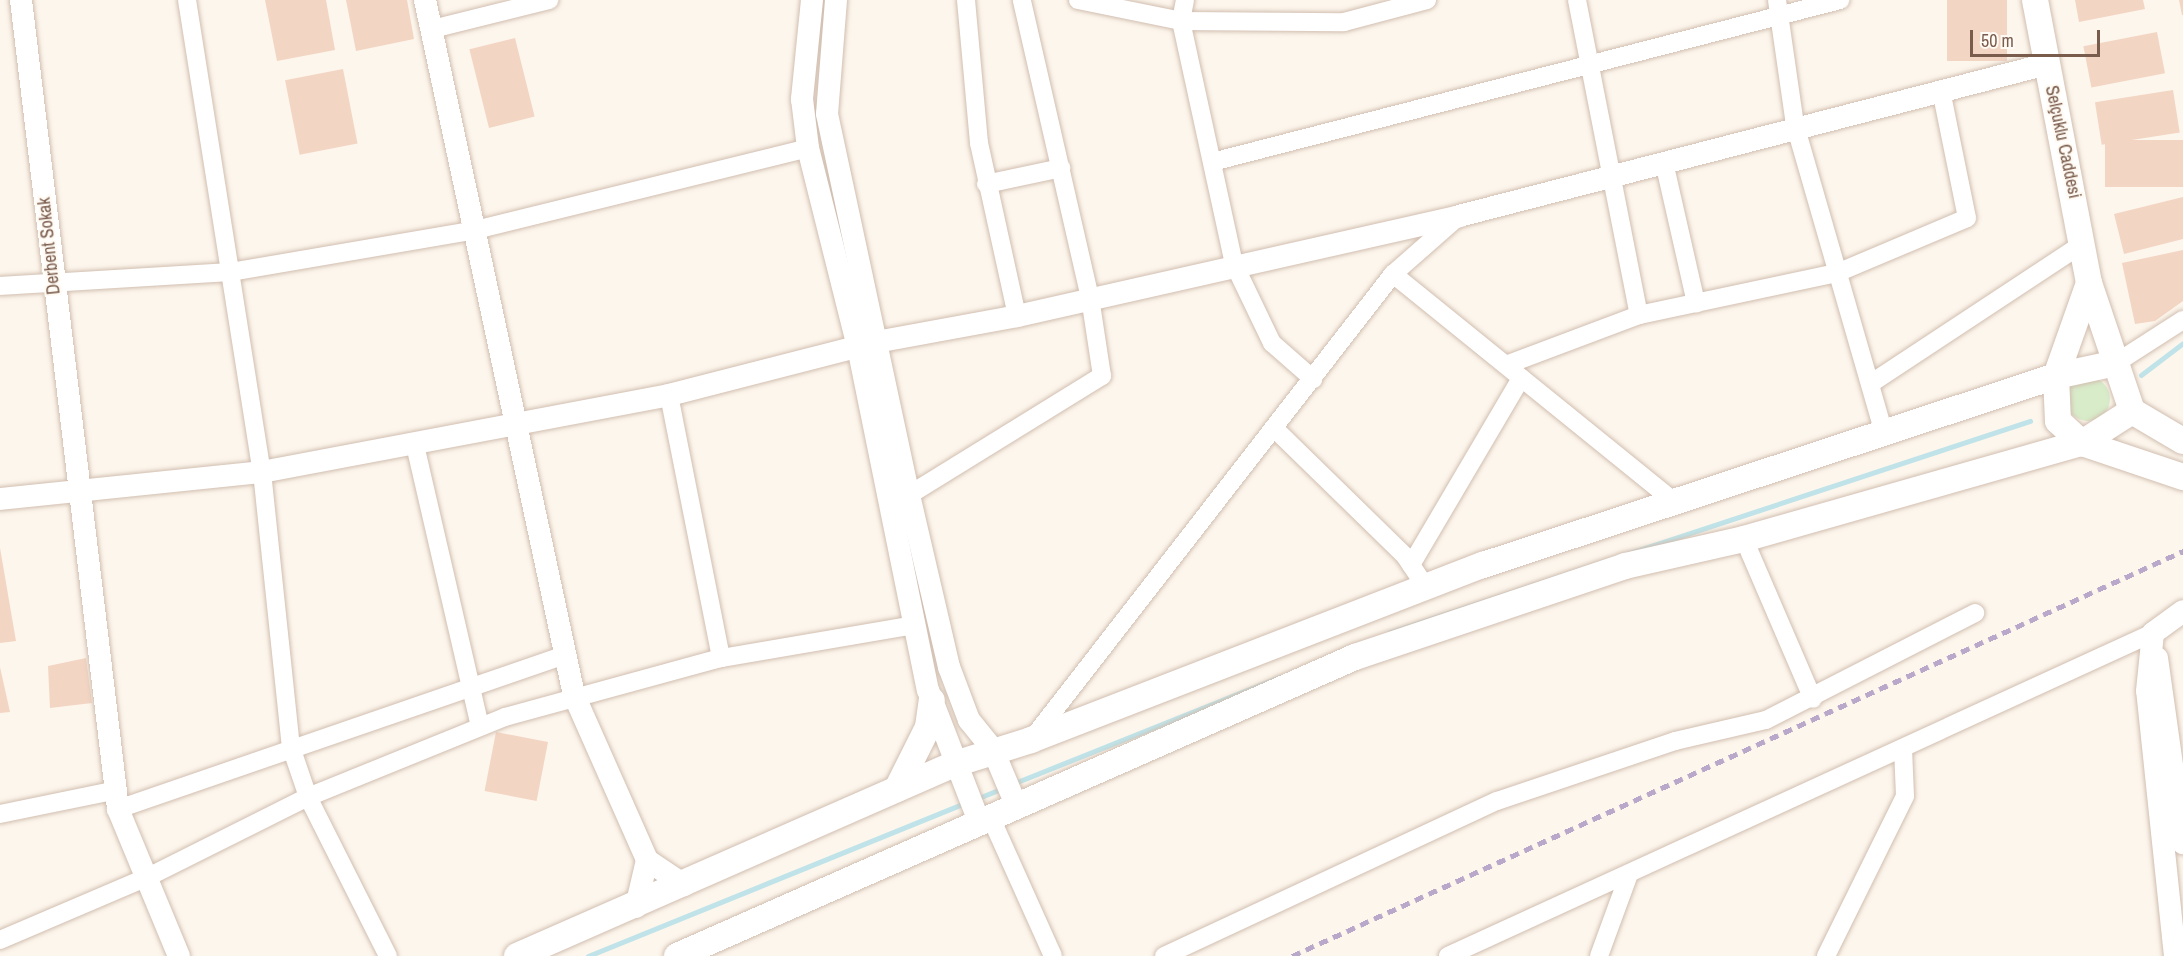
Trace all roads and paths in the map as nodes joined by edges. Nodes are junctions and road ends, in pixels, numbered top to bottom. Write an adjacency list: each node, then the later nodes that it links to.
1 (21, 0): 37 (street, Derbent Sokak)
2 (187, 0): 32 (street)
3 (425, 0): 17 (street)
4 (549, 0): 17 (street)
5 (812, 0): 22 (street)
6 (836, 0): 43 (street)
7 (966, 0): 27 (street)
8 (1022, 0): 25 (street)
9 (1078, 0): 16 (street)
10 (1185, 0): 16 (street)
11 (1427, 0): 16 (street)
12 (1577, 0): 19 (street)
13 (1840, 0): 15 (street)
14 (2035, 0): 18 (main road, Selçuklu Caddesi)
15 (1778, 8): 19 (street); 21 (street)
16 (1181, 21): 23 (street)
17 (432, 29): 29 (street)
18 (2047, 64): 20 (street); 30 (main road, Selçuklu Caddesi)
19 (1588, 65): 23 (street); 26 (street)
20 (1941, 90): 21 (street); 33 (street)
21 (1795, 125): 24 (street); 33 (street)
22 (808, 148): 29 (street); 43 (street)
23 (1212, 162): 31 (street)
24 (1664, 162): 26 (street); 39 (street)
25 (1060, 168): 27 (street); 38 (street)
26 (1609, 178): 28 (street); 40 (street)
27 (986, 184): 41 (street)
28 (1459, 216): 31 (street); 34 (street)
29 (475, 230): 32 (street); 52 (street)
30 (2084, 243): 35 (main road, Selçuklu Caddesi); 49 (street)
31 (1234, 264): 38 (street); 48 (street)
32 (230, 272): 37 (street); 59 (street)
33 (1837, 273): 39 (street); 49 (street)
34 (1393, 274): 45 (street); 48 (street)
35 (2089, 283): 44 (main road, Selçuklu Caddesi); 46 (main road, Selçuklu Caddesi)
36 (0, 286): 37 (street)
37 (53, 287): 61 (street, Derbent Sokak)
38 (1090, 298): 41 (street); 62 (street)
39 (1696, 303): 40 (street)
40 (1639, 315): 45 (street)
41 (1017, 316): 43 (street)
42 (2183, 320): 44 (street)
43 (867, 345): 50 (street); 62 (street); 70 (street)
44 (2115, 363): 46 (main road); 51 (main road, Selçuklu Caddesi)
45 (1506, 365): 47 (street)
46 (2056, 376): 55 (main road); 57 (main road)
47 (1521, 378): 64 (street); 66 (street)
48 (1313, 379): 53 (street)
49 (1870, 384): 55 (street)
50 (669, 395): 52 (street); 73 (street)
51 (2132, 411): 54 (street); 56 (main road); 57 (main road)
52 (517, 427): 58 (street); 72 (street)
53 (1275, 429): 66 (street); 79 (street)
54 (2183, 429)
55 (1884, 433): 64 (main road)
56 (2183, 441)
57 (2082, 443): 60 (main road); 65 (main road)
58 (415, 445): 59 (street); 74 (street)
59 (262, 472): 61 (street); 80 (street)
60 (2183, 477)
61 (76, 493): 63 (street); 86 (street, Derbent Sokak)
62 (909, 495): 82 (street)
63 (0, 499)
64 (1676, 503): 67 (main road)
65 (1744, 539): 76 (street); 87 (main road)
66 (1411, 565): 67 (street)
67 (1426, 587): 79 (main road)
68 (2183, 611): 71 (street)
69 (1975, 613): 76 (street)
70 (915, 625): 73 (street); 77 (street)
71 (2152, 633): 81 (street); 90 (street); 106 (street)
72 (566, 655): 74 (street); 75 (street)
73 (721, 658): 75 (street)
74 (471, 687): 78 (street); 80 (street)
75 (574, 695): 78 (street); 91 (street)
76 (1813, 699): 102 (street)
77 (932, 700): 83 (street); 84 (main road)
78 (480, 727): 85 (street)
79 (1031, 740): 82 (main road)
80 (291, 747): 85 (street); 86 (street)
81 (1903, 749): 92 (street); 105 (street)
82 (996, 756): 83 (main road); 87 (street)
83 (958, 770): 84 (main road); 89 (street)
84 (897, 789): 94 (main road)
85 (308, 797): 93 (street); 98 (street)
86 (118, 799): 88 (street); 93 (street, Derbent Sokak)
87 (1014, 801): 89 (main road)
88 (0, 814)
89 (982, 818): 100 (main road); 101 (street)
90 (2183, 843)
91 (647, 860): 94 (street); 95 (street)
92 (1629, 874): 103 (street); 104 (street)
93 (148, 877): 96 (street); 97 (street, Derbent Sokak)
94 (684, 885): 95 (main road)
95 (636, 907): 99 (main road)
96 (0, 940)
97 (179, 956)
98 (388, 956)
99 (517, 956)
100 (677, 956)
101 (1053, 956)
102 (1164, 956)
103 (1448, 956)
104 (1599, 956)
105 (1826, 956)
106 (2175, 956)

